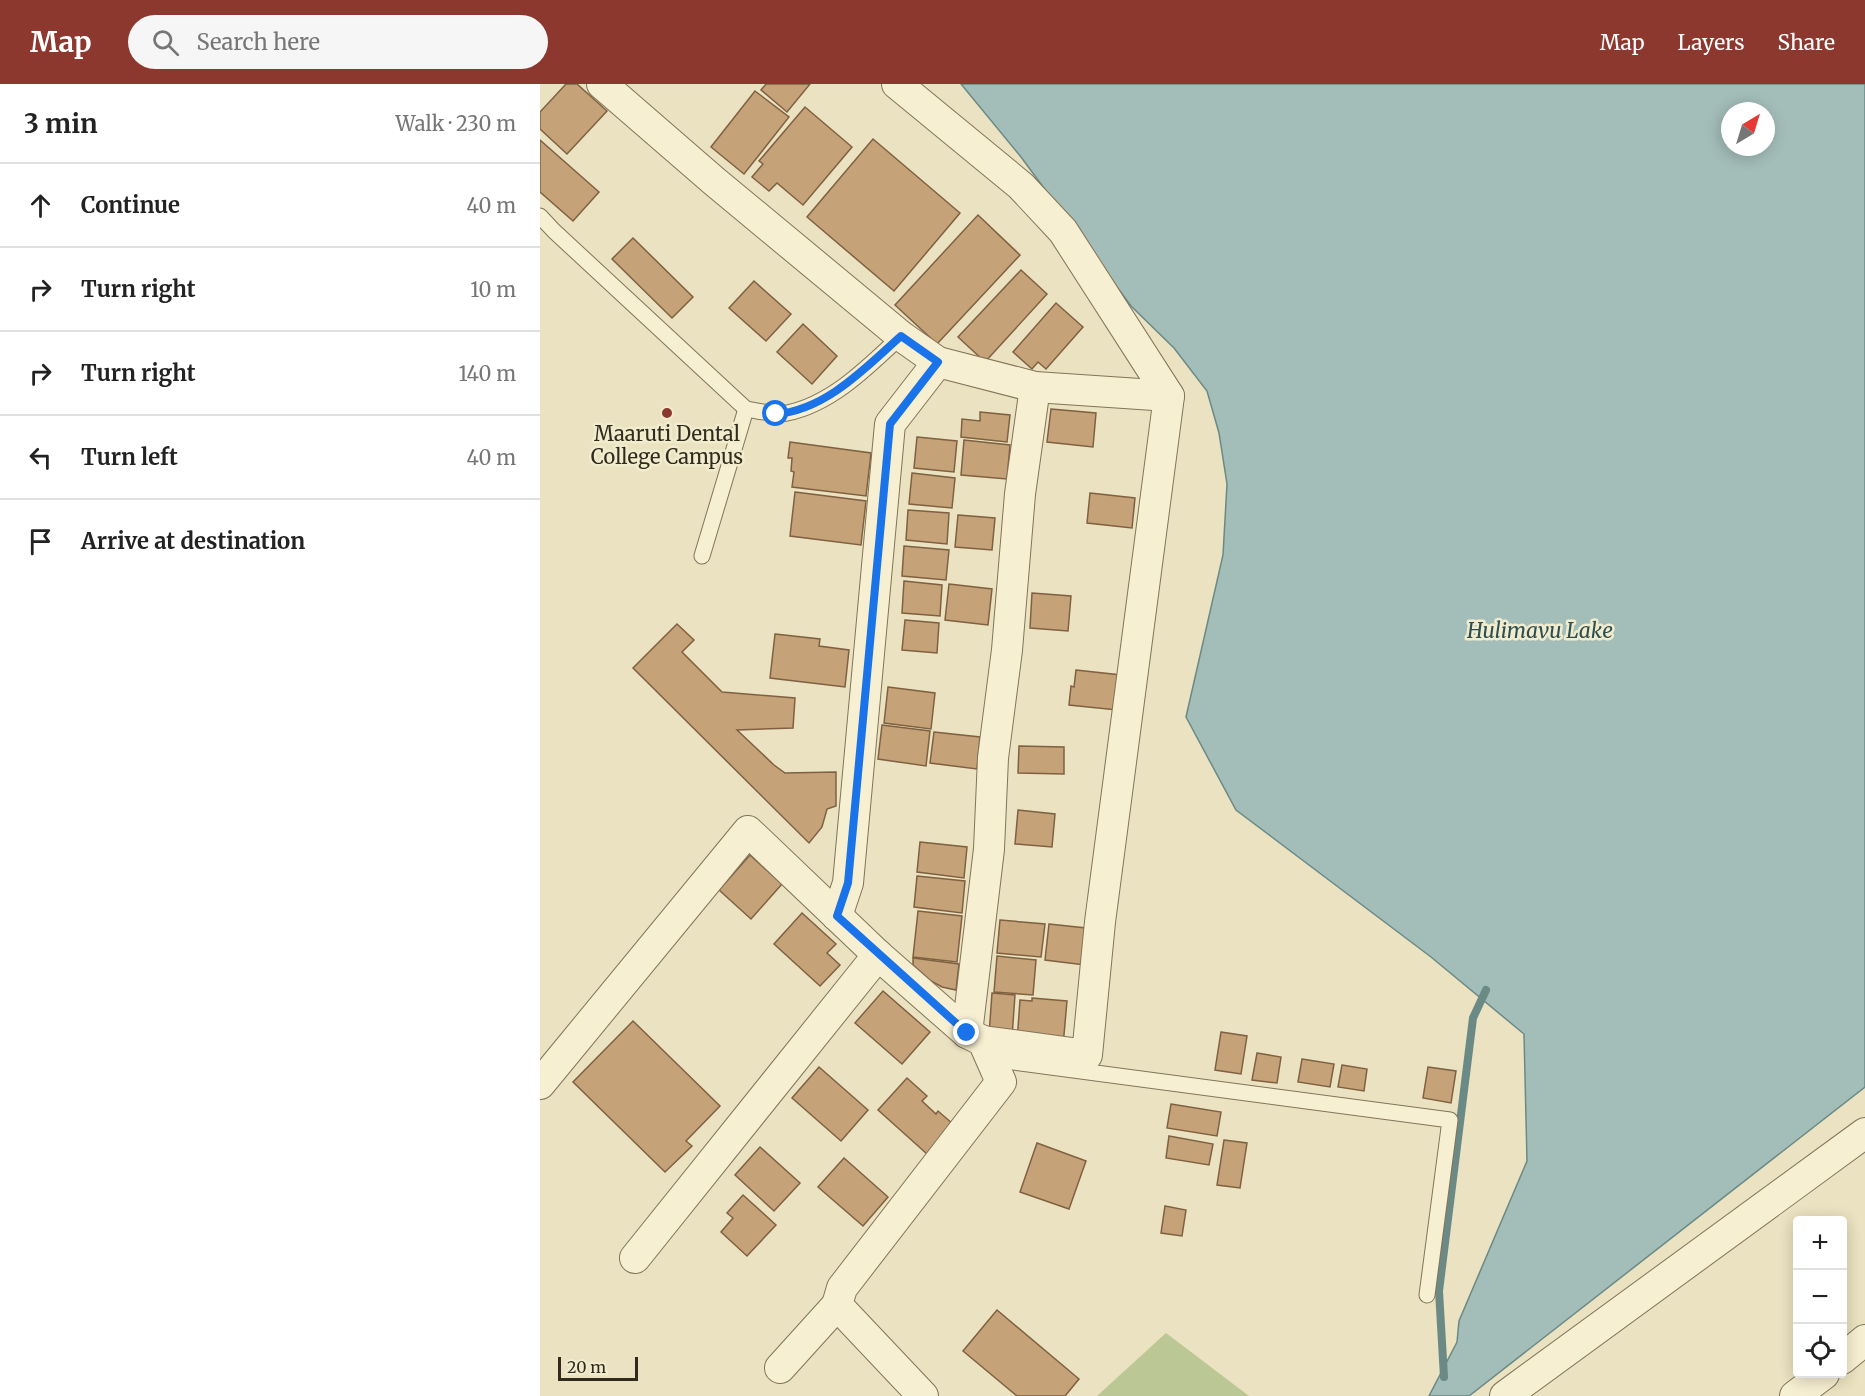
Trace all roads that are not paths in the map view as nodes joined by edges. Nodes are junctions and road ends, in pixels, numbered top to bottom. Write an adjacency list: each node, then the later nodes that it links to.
1 (897, 84): 7 (street)
2 (613, 87): 4 (street)
3 (540, 216): 8 (lane)
4 (901, 336): 5 (street); 8 (lane)
5 (938, 362): 6 (street); 10 (street)
6 (1035, 387): 7 (street); 12 (street)
7 (1169, 396): 12 (street)
8 (746, 410): 9 (lane)
9 (702, 556)
10 (837, 916): 11 (street); 13 (street)
11 (878, 955): 12 (street); 15 (street)
12 (980, 1045): 16 (lane); 17 (street)
13 (540, 1084)
14 (1865, 1133): 23 (street)
15 (635, 1258)
16 (1427, 1295)
17 (837, 1305): 20 (street); 22 (street)
18 (1865, 1340): 19 (street)
19 (1847, 1355)
20 (780, 1368)
21 (1819, 1378): 24 (street)
22 (923, 1396)
23 (1505, 1396)
24 (1795, 1396)

